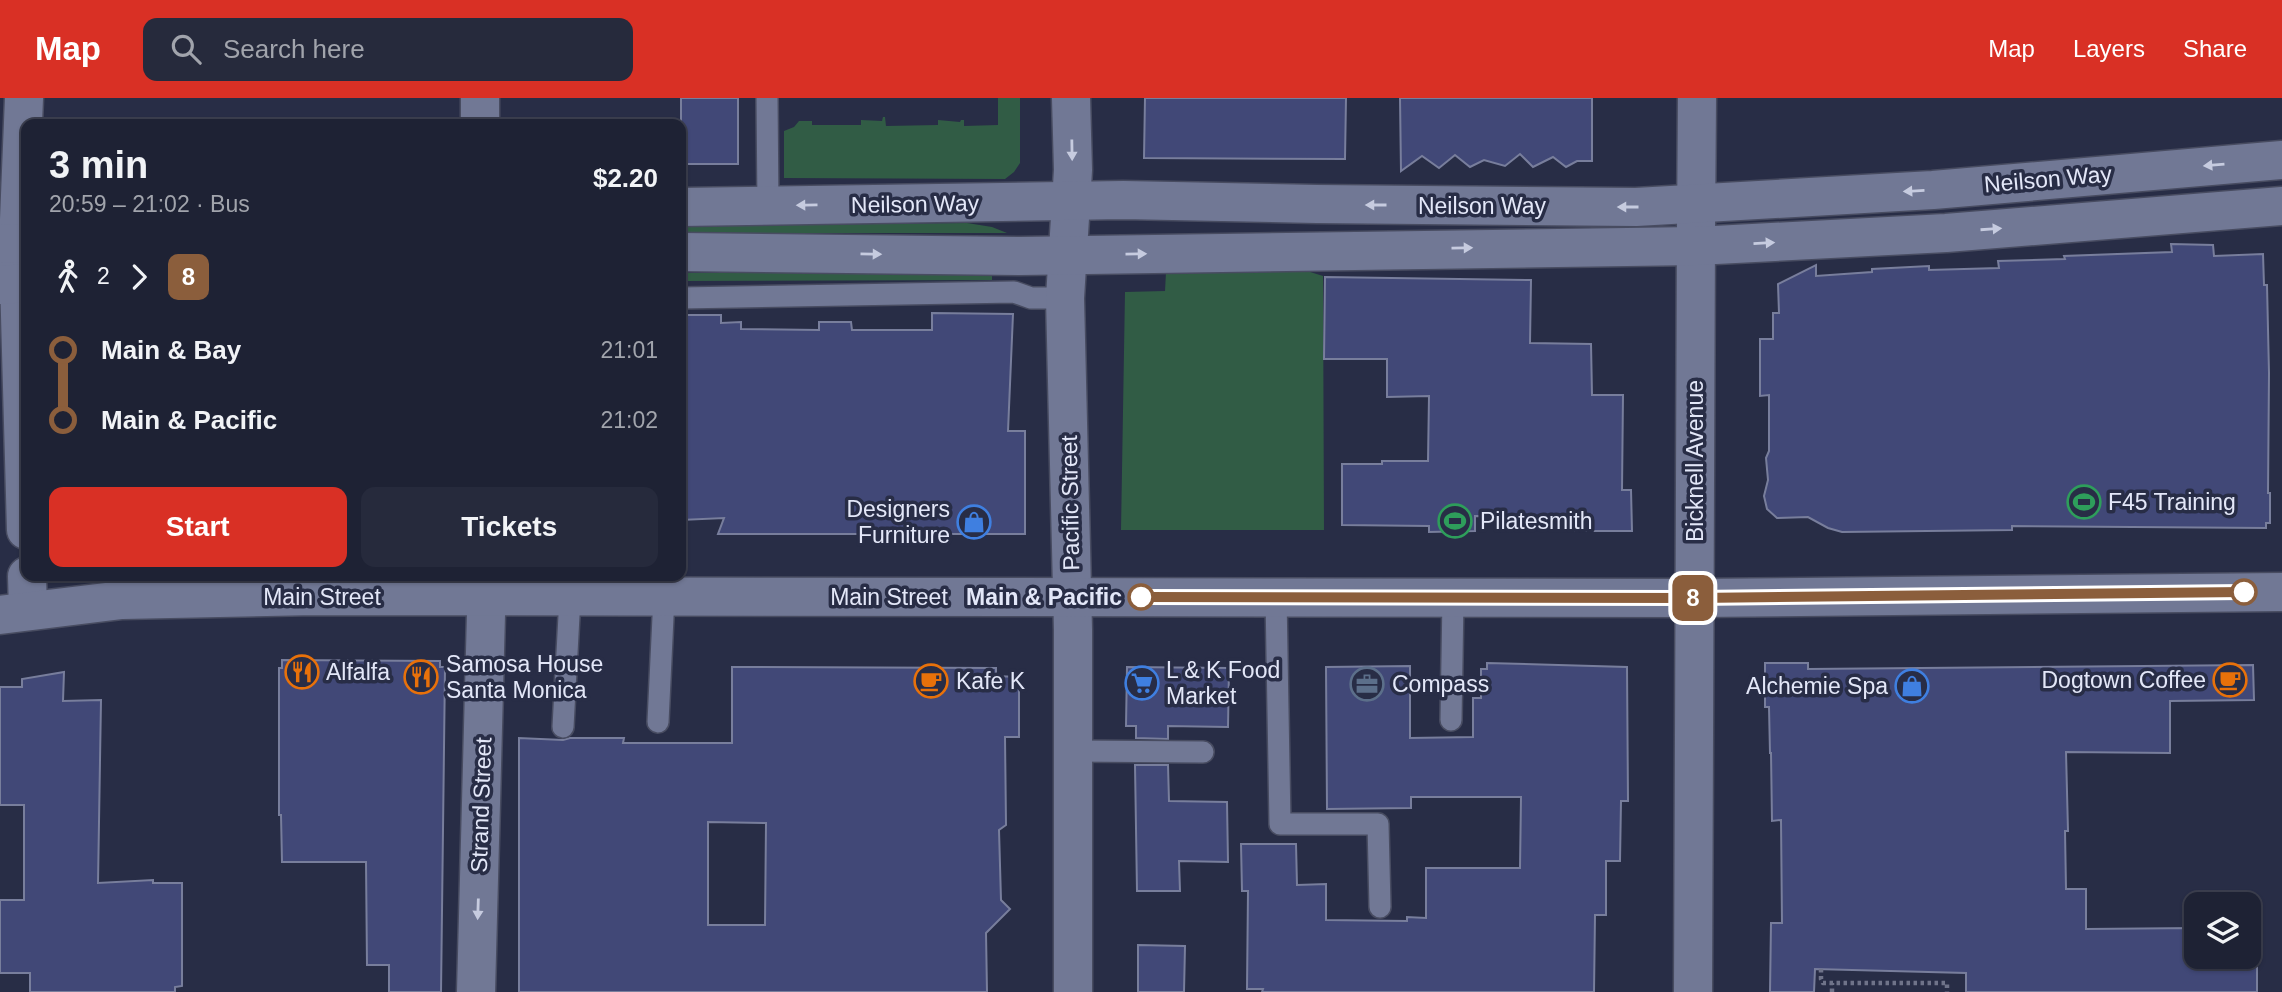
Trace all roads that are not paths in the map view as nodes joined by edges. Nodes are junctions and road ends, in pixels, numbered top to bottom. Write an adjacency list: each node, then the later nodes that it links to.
1 (24, 98): 6 (street)
2 (480, 98): 7 (street)
3 (767, 98): 10 (lane)
4 (1071, 98): 14 (street, Pacific Street, one-way to 14)
5 (1696, 98): 13 (street, Bicknell Avenue)
6 (23, 119)
7 (480, 119)
8 (21, 147): 15 (street)
9 (2282, 160): 13 (street, Neilson Way, one-way to 13)
10 (768, 206): 12 (street, Neilson Way); 14 (street, Neilson Way, one-way to 10)
11 (2282, 206): 13 (street, Neilson Way, one-way to 11)
12 (686, 207)
13 (1696, 226): 14 (street, Neilson Way, one-way to 13); 14 (street, Neilson Way, one-way to 14); 29 (street, Bicknell Avenue)
14 (1070, 230): 16 (street, Neilson Way, one-way to 14); 19 (street, Pacific Street)
15 (15, 244): 17 (street)
16 (686, 252)
17 (15, 284): 20 (street)
18 (686, 298): 19 (lane)
19 (1065, 298): 26 (street, Pacific Street)
20 (11, 362): 21 (street)
21 (21, 474)
22 (487, 586): 25 (street, Main Street); 30 (street, Main Street); 37 (street, Strand Street, one-way to 37)
23 (2282, 592): 29 (street, Main Street)
24 (664, 596): 25 (street, Main Street); 26 (street, Main Street); 32 (lane)
25 (570, 597): 33 (lane)
26 (1072, 597): 27 (street, Main Street); 34 (street, Pacific Street)
27 (1276, 597): 28 (street, Main Street); 36 (lane)
28 (1453, 598): 29 (street, Main Street); 31 (lane)
29 (1696, 598): 39 (street, Bicknell Avenue)
30 (18, 600)
31 (1451, 720)
32 (658, 722)
33 (563, 727)
34 (1072, 751): 35 (lane); 38 (street, Pacific Street)
35 (1203, 752)
36 (1380, 907)
37 (476, 992)
38 (1073, 992)
39 (1693, 992)

